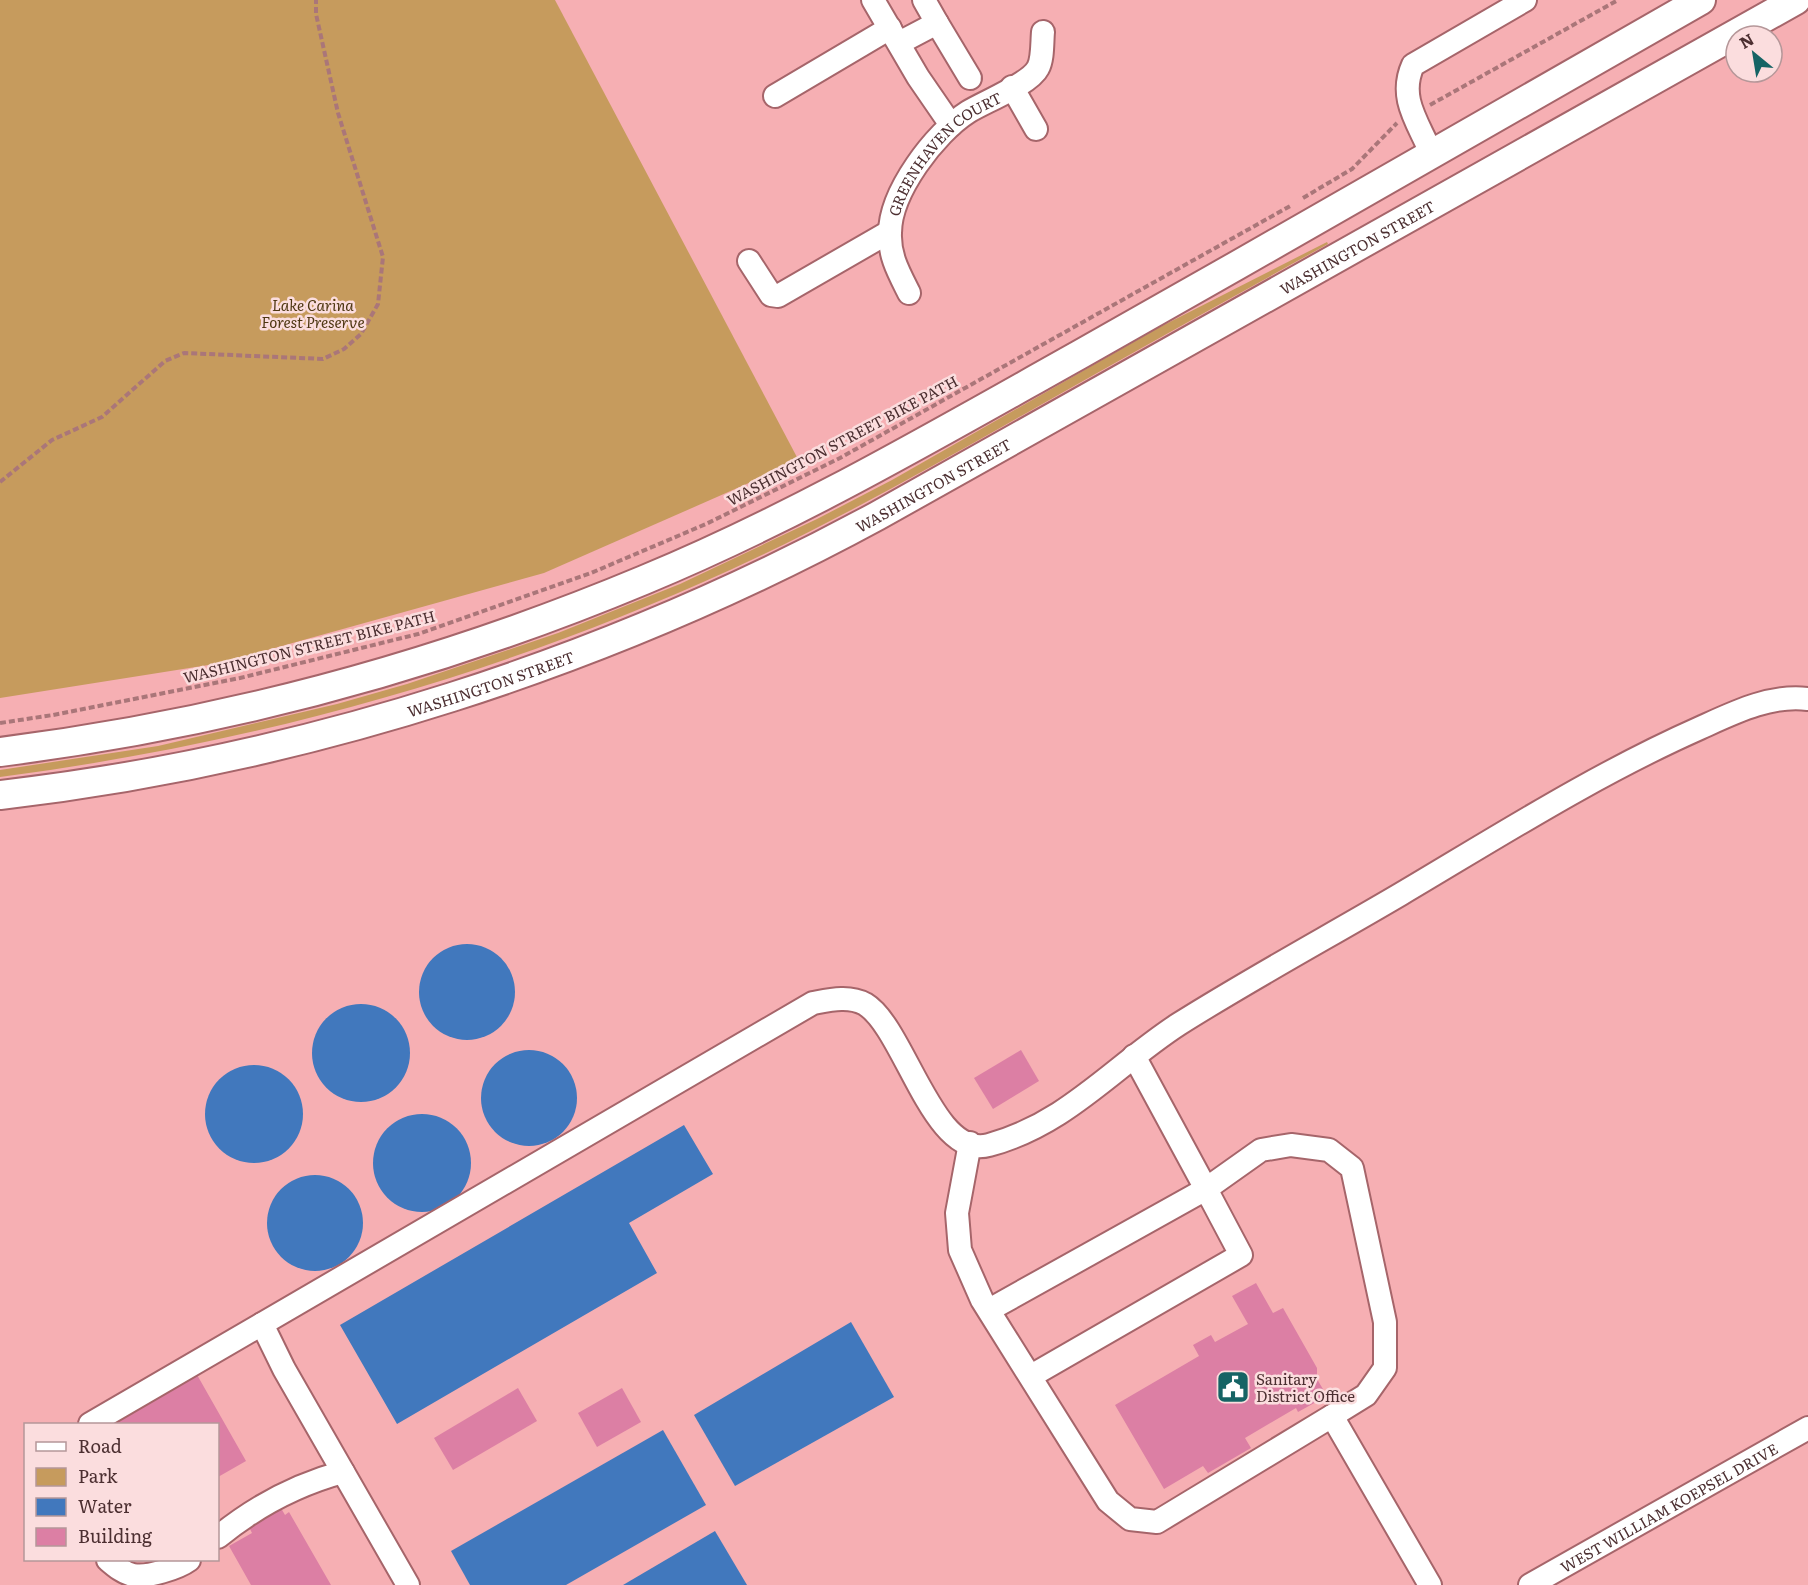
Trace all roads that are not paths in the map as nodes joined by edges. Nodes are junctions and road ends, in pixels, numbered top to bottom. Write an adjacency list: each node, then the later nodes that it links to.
1 (873, 0): 8 (street)
2 (924, 0): 6 (street)
3 (1525, 0): 14 (street)
4 (1701, 0): 14 (main road)
5 (1796, 0): 20 (main road, WASHINGTON STREET)
6 (937, 23): 8 (street); 9 (street)
7 (1043, 32): 10 (street, GREENHAVEN COURT)
8 (894, 36): 11 (street); 12 (street)
9 (970, 78)
10 (1012, 87): 12 (street, GREENHAVEN COURT); 13 (street)
11 (775, 96)
12 (951, 125): 15 (street, GREENHAVEN COURT)
13 (1036, 129)
14 (1431, 153): 19 (main road)
15 (890, 232): 16 (street); 17 (street, GREENHAVEN COURT)
16 (749, 261)
17 (909, 293)
18 (1808, 699): 21 (street)
19 (0, 752)
20 (0, 795)
21 (1134, 1056): 22 (street); 23 (street)
22 (970, 1143): 24 (street); 25 (street)
23 (1206, 1188): 24 (street); 26 (street); 27 (street)
24 (989, 1310): 26 (street)
25 (262, 1324): 28 (street); 30 (street)
26 (1031, 1376): 27 (street)
27 (1332, 1416): 35 (street)
28 (93, 1423)
29 (1808, 1428): 36 (street, WEST WILLIAM KOEPSEL DRIVE)
30 (343, 1472): 31 (street); 34 (street)
31 (219, 1536)
32 (109, 1561): 33 (street)
33 (185, 1571)
34 (408, 1585)
35 (1430, 1585)
36 (1530, 1585)

